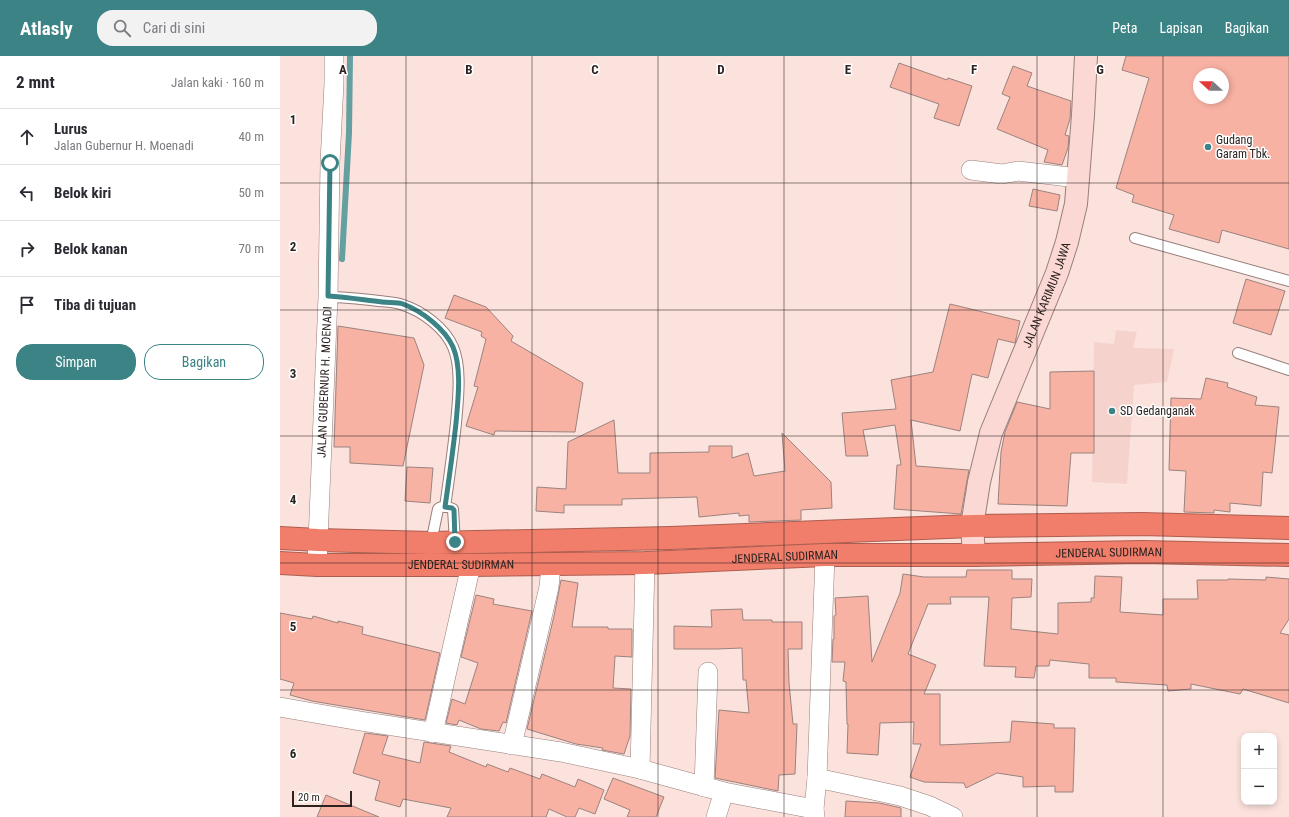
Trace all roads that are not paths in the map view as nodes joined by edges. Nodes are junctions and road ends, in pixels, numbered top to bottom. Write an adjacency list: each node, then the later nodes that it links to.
1 (334, 56): 7 (street, JALAN GUBERNUR H. MOENADI)
2 (1086, 56): 4 (street, JALAN KARIMUN JAWA)
3 (970, 170): 4 (street)
4 (1078, 178): 11 (street, JALAN KARIMUN JAWA)
5 (1136, 238): 6 (lane)
6 (1289, 281)
7 (328, 296): 10 (lane); 14 (street, JALAN GUBERNUR H. MOENADI)
8 (1238, 353): 9 (lane)
9 (1289, 370)
10 (445, 507): 15 (lane); 16 (lane)
11 (972, 526): 12 (highway, JENDERAL SUDIRMAN); 15 (highway, JENDERAL SUDIRMAN); 18 (street, JALAN KARIMUN JAWA)
12 (1289, 528)
13 (280, 538): 14 (highway, JENDERAL SUDIRMAN)
14 (318, 540): 16 (highway, JENDERAL SUDIRMAN); 22 (street, JALAN GUBERNUR H. MOENADI)
15 (455, 542): 16 (highway, JENDERAL SUDIRMAN)
16 (432, 543)
17 (825, 555): 18 (highway, JENDERAL SUDIRMAN); 21 (highway, JENDERAL SUDIRMAN); 30 (street)
18 (974, 555): 19 (highway, JENDERAL SUDIRMAN)
19 (1289, 555)
20 (280, 563): 22 (highway, JENDERAL SUDIRMAN)
21 (644, 563): 24 (highway, JENDERAL SUDIRMAN); 29 (street)
22 (317, 565): 23 (highway, JENDERAL SUDIRMAN)
23 (471, 565): 24 (highway, JENDERAL SUDIRMAN); 27 (street)
24 (552, 565): 28 (street)
25 (708, 672): 31 (street)
26 (280, 707): 27 (street)
27 (433, 733): 28 (street)
28 (512, 745): 29 (street)
29 (640, 769): 31 (street)
30 (817, 778): 33 (street); 35 (street)
31 (704, 787): 32 (street)
32 (724, 792): 33 (street); 34 (street)
33 (814, 813)
34 (716, 817)
35 (953, 817)

